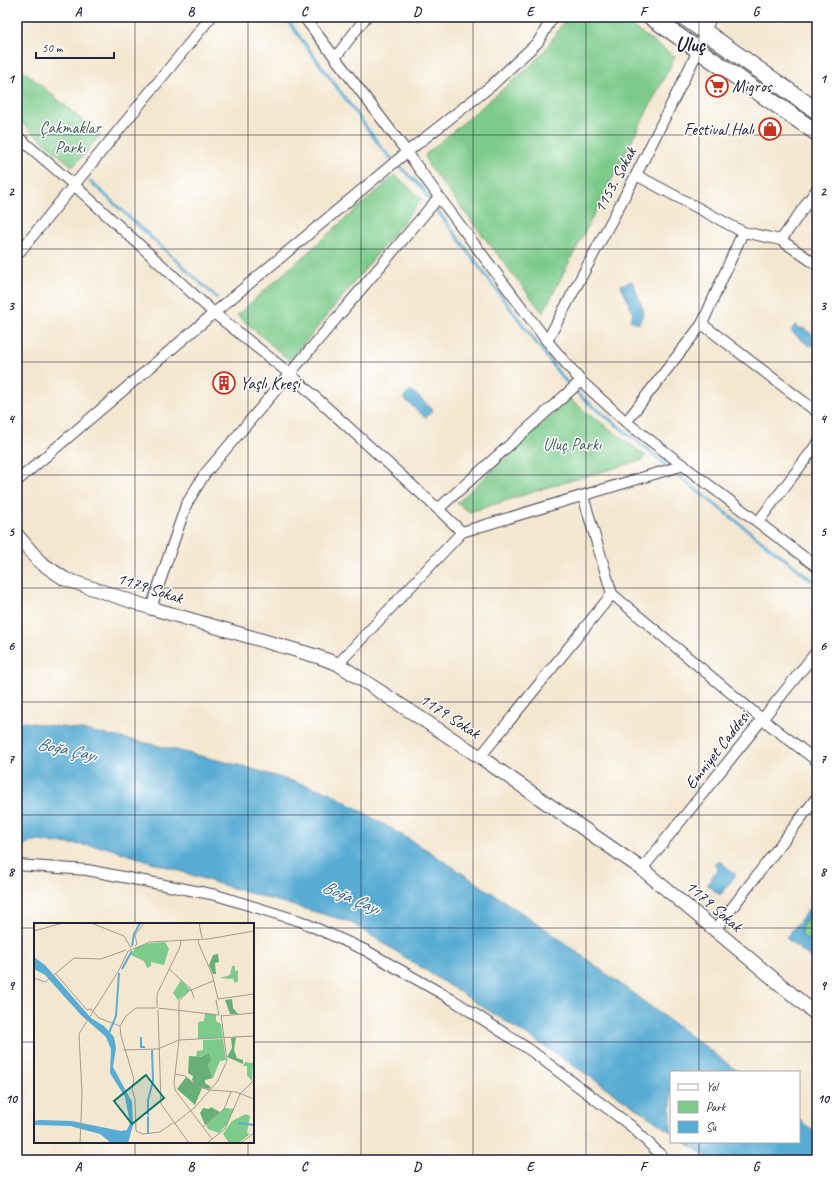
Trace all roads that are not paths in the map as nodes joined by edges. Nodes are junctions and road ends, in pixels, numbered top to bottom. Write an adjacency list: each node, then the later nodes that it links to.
1 (211, 17): 15 (street)
2 (304, 17): 9 (street)
3 (366, 17): 9 (street)
4 (553, 17): 13 (street)
5 (651, 17): 8 (main road)
6 (684, 17): 7 (main road)
7 (708, 24): 8 (street, 1153. Sokak); 10 (main road)
8 (698, 50): 11 (main road); 14 (street, 1153. Sokak)
9 (335, 58): 13 (street)
10 (817, 111)
11 (817, 133)
12 (17, 136): 15 (street)
13 (404, 155): 17 (street); 22 (street)
14 (636, 175): 18 (street); 24 (street, 1153. Sokak)
15 (74, 185): 20 (street); 22 (street)
16 (817, 189): 19 (street)
17 (439, 197): 24 (street); 25 (street)
18 (743, 232): 19 (street); 23 (street)
19 (781, 240): 21 (street)
20 (17, 255)
21 (817, 265)
22 (214, 313): 25 (street); 31 (street)
23 (702, 324): 27 (street); 28 (street)
24 (547, 342): 26 (street)
25 (290, 374): 33 (street); 39 (street)
26 (579, 382): 28 (street); 33 (street)
27 (817, 412)
28 (626, 422): 30 (street)
29 (817, 444): 34 (street)
30 (681, 466): 32 (street); 34 (street)
31 (17, 481)
32 (583, 496): 35 (street); 38 (street)
33 (438, 508): 35 (street)
34 (758, 522): 37 (street)
35 (462, 532): 41 (street)
36 (17, 535): 39 (street, 1179 Sokak)
37 (817, 567)
38 (612, 594): 42 (street); 43 (street)
39 (151, 608): 41 (street, 1179 Sokak)
40 (817, 651): 42 (street, Emniyet Caddesi)
41 (338, 664): 43 (street, 1179 Sokak)
42 (762, 719): 44 (street); 47 (street, Emniyet Caddesi)
43 (480, 757): 47 (street, 1179 Sokak)
44 (817, 761)
45 (817, 797): 48 (street)
46 (17, 865): 50 (street)
47 (642, 869): 48 (street, 1179 Sokak)
48 (715, 930): 49 (street, 1179 Sokak)
49 (817, 1016)
50 (666, 1160)

